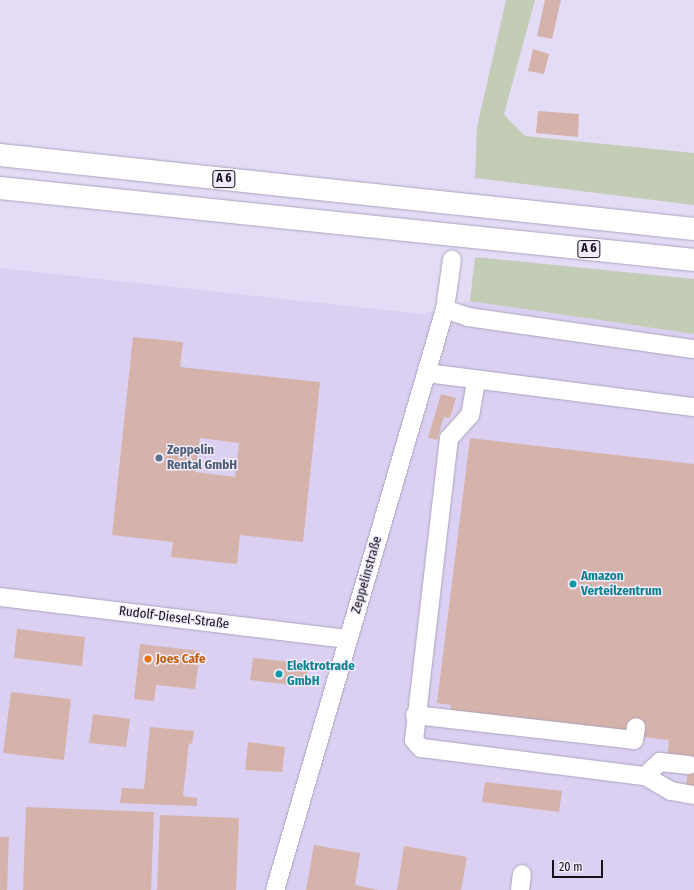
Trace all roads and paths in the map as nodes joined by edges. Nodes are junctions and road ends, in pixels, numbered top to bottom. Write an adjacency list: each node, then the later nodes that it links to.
1 (0, 155): 3 (highway, A 6)
2 (0, 188): 5 (highway, A 6)
3 (694, 229)
4 (452, 260): 6 (street, Zeppelinstraße)
5 (694, 260)
6 (445, 308): 7 (street); 8 (street, Zeppelinstraße)
7 (694, 349)
8 (427, 373): 9 (street); 12 (street, Zeppelinstraße)
9 (476, 382): 10 (street); 13 (street)
10 (694, 407)
11 (0, 597): 12 (street, Rudolf-Diesel-Straße)
12 (348, 639): 18 (street, Zeppelinstraße)
13 (415, 715): 14 (street); 16 (street)
14 (636, 727)
15 (689, 764): 16 (street)
16 (645, 776): 17 (street)
17 (694, 795)
18 (275, 890)

